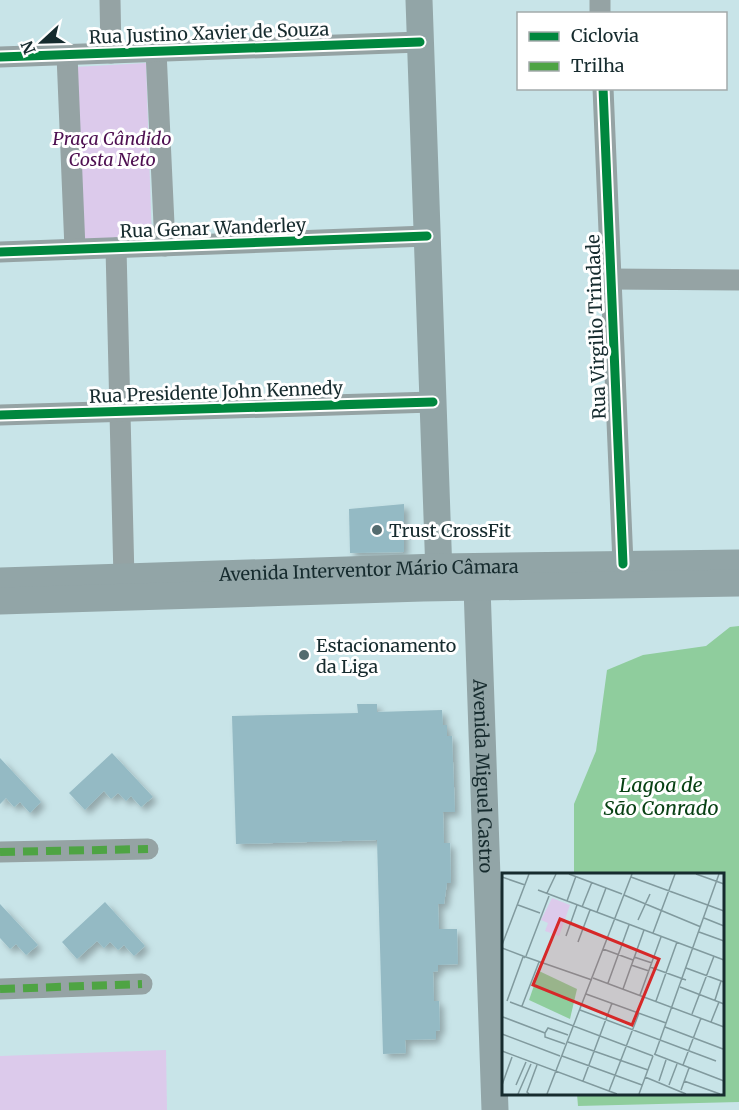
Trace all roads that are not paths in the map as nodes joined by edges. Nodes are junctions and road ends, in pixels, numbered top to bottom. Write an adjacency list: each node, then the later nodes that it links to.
1 (110, 0): 5 (street)
2 (419, 0): 3 (main road)
3 (420, 42): 4 (street, Rua Justino Xavier de Souza); 9 (main road)
4 (156, 51): 5 (street, Rua Justino Xavier de Souza); 10 (street)
5 (111, 53): 6 (street, Rua Justino Xavier de Souza)
6 (67, 55): 7 (street, Rua Justino Xavier de Souza); 12 (street)
7 (0, 57)
8 (603, 90): 14 (street, Rua Virgilio Trindade)
9 (427, 236): 10 (street, Rua Genar Wanderley); 16 (main road)
10 (165, 246): 11 (street, Rua Genar Wanderley)
11 (116, 248): 12 (street, Rua Genar Wanderley); 17 (street)
12 (75, 249): 13 (street, Rua Genar Wanderley)
13 (0, 252)
14 (610, 279): 15 (street); 20 (street, Rua Virgilio Trindade)
15 (739, 280)
16 (433, 402): 17 (street, Rua Presidente John Kennedy); 21 (main road)
17 (119, 412): 18 (street, Rua Presidente John Kennedy); 22 (street)
18 (0, 415)
19 (739, 562): 20 (main road, Avenida Interventor Mário Câmara)
20 (623, 564): 23 (main road, Avenida Interventor Mário Câmara)
21 (439, 567): 22 (main road, Avenida Interventor Mário Câmara); 23 (main road, Avenida Interventor Mário Câmara)
22 (124, 579): 24 (main road, Avenida Interventor Mário Câmara)
23 (467, 580): 25 (main road, Avenida Interventor Mário Câmara); 26 (main road, Avenida Interventor Mário Câmara); 31 (main road, Avenida Miguel Castro)
24 (0, 581)
25 (739, 583)
26 (0, 601)
27 (148, 849): 28 (street)
28 (0, 852)
29 (142, 984): 30 (street)
30 (0, 989)
31 (495, 1110)

